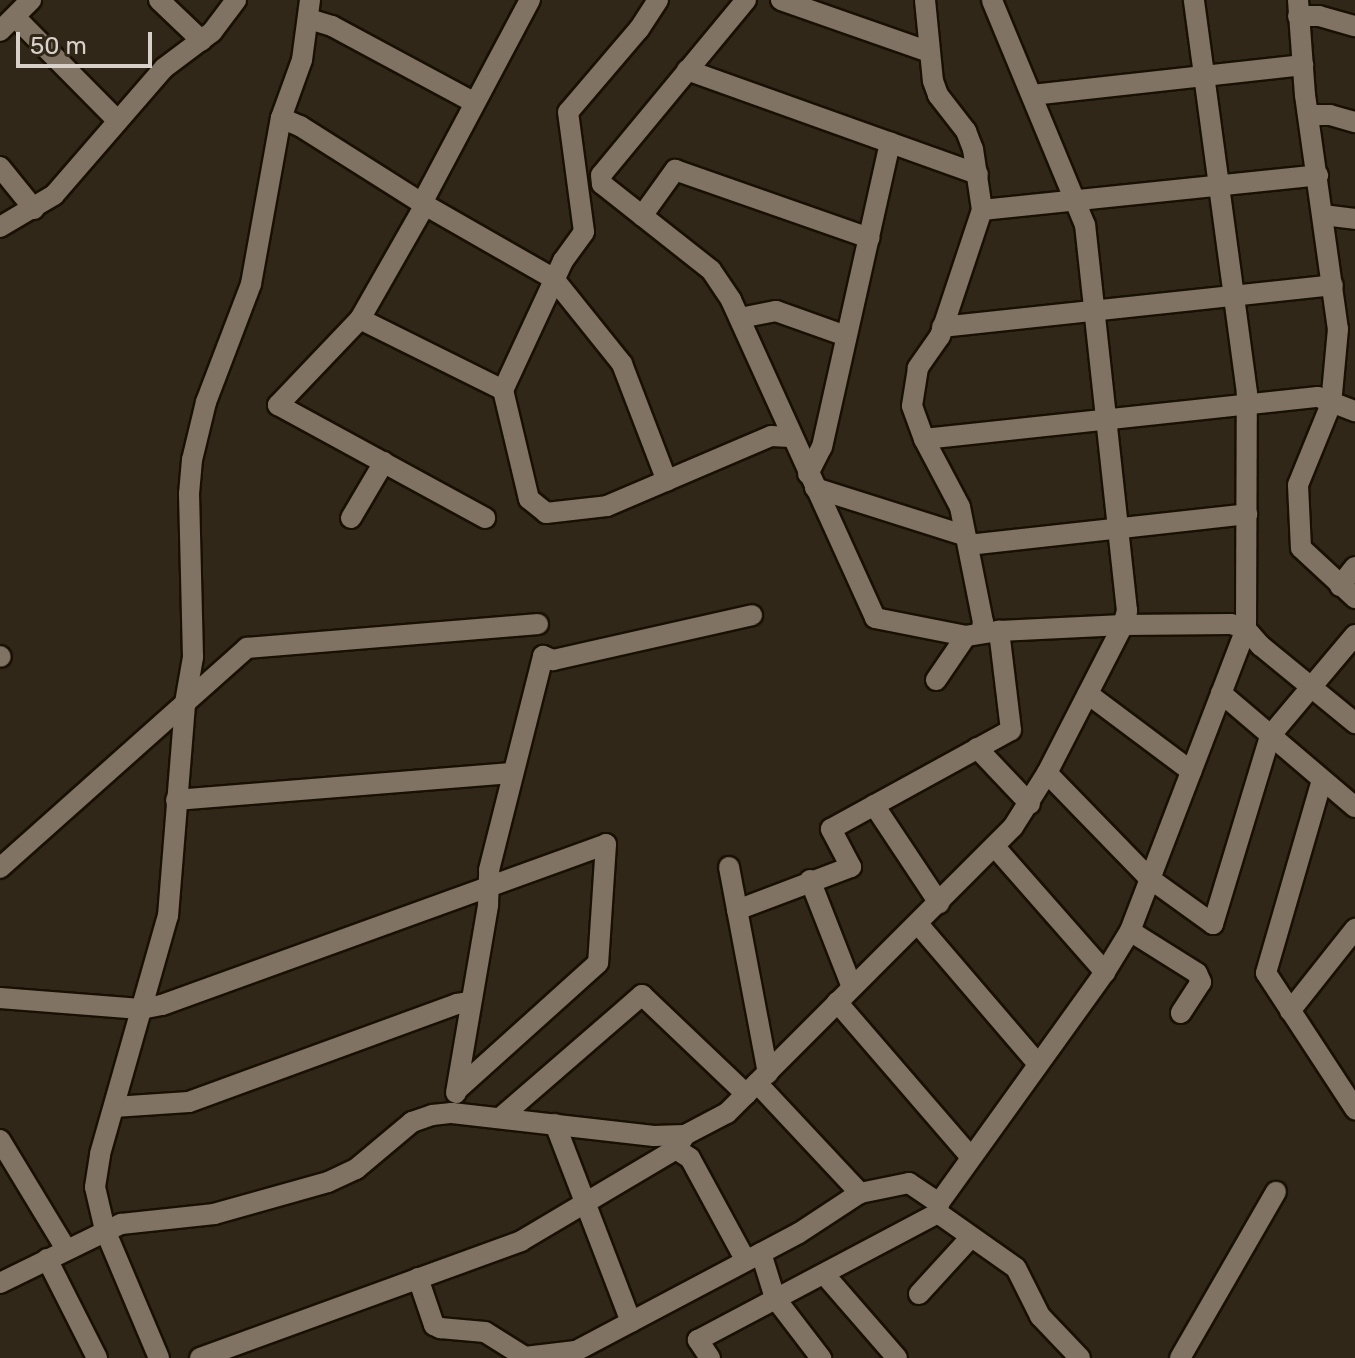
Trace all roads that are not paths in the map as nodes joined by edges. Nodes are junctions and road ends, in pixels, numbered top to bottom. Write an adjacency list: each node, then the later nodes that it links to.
1 (31, 0): 13 (street)
2 (159, 0): 15 (street)
3 (236, 0): 15 (street)
4 (658, 0): 40 (street)
5 (746, 0): 18 (street)
6 (781, 0): 16 (street)
7 (925, 0): 16 (street)
8 (992, 0): 20 (street)
9 (1194, 0): 19 (street)
10 (521, 3): 21 (street)
11 (1298, 8): 14 (street); 17 (street)
12 (310, 9): 21 (street); 23 (street)
13 (7, 24): 24 (street)
14 (1355, 26)
15 (202, 41): 24 (street)
16 (927, 51): 28 (street)
17 (1303, 65): 19 (street); 22 (street)
18 (687, 70): 26 (street); 36 (street)
19 (1205, 77): 20 (street); 30 (street)
20 (1032, 95): 31 (street)
21 (475, 103): 32 (street)
22 (1308, 115): 25 (street); 29 (street)
23 (281, 118): 32 (street); 76 (street)
24 (118, 121): 33 (street)
25 (1355, 122)
26 (890, 143): 28 (street); 39 (street)
27 (0, 167): 33 (street)
28 (978, 174): 34 (street)
29 (1318, 175): 30 (street); 35 (street)
30 (1220, 186): 31 (street); 42 (street)
31 (1078, 200): 34 (street); 43 (street)
32 (423, 204): 40 (street); 46 (street)
33 (34, 209): 38 (street)
34 (982, 210): 47 (street)
35 (1323, 215): 37 (street); 41 (street)
36 (642, 216): 39 (street); 45 (street)
37 (1355, 219)
38 (0, 227)
39 (869, 238): 48 (street)
40 (554, 279): 49 (street); 57 (street)
41 (1333, 285): 42 (street); 44 (street)
42 (1235, 295): 43 (street); 50 (street)
43 (1097, 312): 47 (street); 53 (street)
44 (1347, 314): 51 (street)
45 (740, 318): 48 (street); 54 (street)
46 (360, 319): 49 (street); 56 (street)
47 (942, 327): 55 (street)
48 (846, 336): 58 (street)
49 (503, 390): 57 (street)
50 (1248, 404): 51 (street); 53 (street); 59 (street)
51 (1331, 404): 52 (street); 65 (street)
52 (1355, 411)
53 (1107, 419): 55 (street); 62 (street)
54 (791, 437): 57 (street); 58 (street)
55 (924, 439): 63 (street)
56 (384, 462): 60 (street); 61 (street)
57 (667, 481)
58 (812, 481): 63 (street); 70 (street)
59 (1247, 514): 62 (street); 69 (street)
60 (351, 518)
61 (485, 518)
62 (1120, 527): 63 (street); 68 (street)
63 (967, 540): 70 (street)
64 (1355, 567): 65 (street)
65 (1348, 592)
66 (752, 615): 81 (street)
67 (538, 624): 76 (street)
68 (1123, 625): 69 (street); 70 (street); 75 (street)
69 (1246, 629): 73 (street); 74 (street)
70 (982, 634): 72 (street); 79 (street)
71 (1355, 635): 73 (street)
72 (936, 680)
73 (1311, 687): 77 (street); 78 (street)
74 (1221, 693): 78 (street); 80 (street)
75 (1088, 694): 80 (street); 82 (street)
76 (185, 703): 84 (street); 90 (street)
77 (1355, 723)
78 (1270, 736): 83 (street); 91 (street)
79 (977, 748): 85 (street); 86 (street)
80 (1191, 771): 91 (street)
81 (511, 773): 84 (street); 93 (street)
82 (1047, 773): 85 (street); 91 (street)
83 (1322, 780): 87 (street); 104 (street)
84 (176, 800): 103 (street)
85 (1030, 804): 88 (street)
86 (874, 805): 92 (street); 94 (street)
87 (1355, 807)
88 (995, 847): 94 (street); 99 (street)
89 (729, 867): 95 (street)
90 (0, 868)
91 (1149, 878): 98 (street)
92 (810, 880): 95 (street); 100 (street)
93 (487, 887): 102 (street); 103 (street); 109 (street)
94 (939, 903): 96 (street)
95 (737, 910): 107 (street)
96 (918, 924): 100 (street); 106 (street)
97 (1355, 929): 104 (street)
98 (1130, 931): 99 (street); 105 (street)
99 (1105, 972): 106 (street)
100 (845, 995): 107 (street); 117 (street)
101 (0, 998): 103 (street)
102 (470, 1002): 109 (street); 110 (street)
103 (141, 1009): 110 (street)
104 (1290, 1011): 108 (street)
105 (1181, 1013)
106 (1038, 1064): 117 (street)
107 (757, 1083): 113 (street); 116 (street); 119 (street)
108 (1349, 1084): 111 (street)
109 (457, 1090): 112 (street)
110 (114, 1107): 122 (street)
111 (1355, 1109)
112 (452, 1113): 113 (street); 122 (street)
113 (500, 1118): 114 (street)
114 (555, 1124): 116 (street); 120 (street)
115 (0, 1140): 124 (street)
116 (681, 1142): 120 (street); 125 (street)
117 (971, 1157): 121 (street)
118 (1276, 1192): 140 (street)
119 (860, 1193): 121 (street); 125 (street)
120 (584, 1202): 128 (street); 132 (street)
121 (938, 1208): 123 (street); 127 (street)
122 (105, 1230): 124 (street); 134 (street)
123 (971, 1237): 130 (street); 139 (street)
124 (66, 1249): 126 (street)
125 (754, 1257): 131 (street); 132 (street)
126 (47, 1259): 129 (street); 133 (street)
127 (824, 1274): 131 (street); 138 (street)
128 (418, 1278): 132 (street); 135 (street)
129 (0, 1283)
130 (919, 1294)
131 (775, 1298): 136 (street); 137 (street)
132 (631, 1322)
133 (97, 1358)
134 (159, 1358)
135 (200, 1358)
136 (710, 1358)
137 (821, 1358)
138 (897, 1358)
139 (1080, 1358)
140 (1180, 1358)

